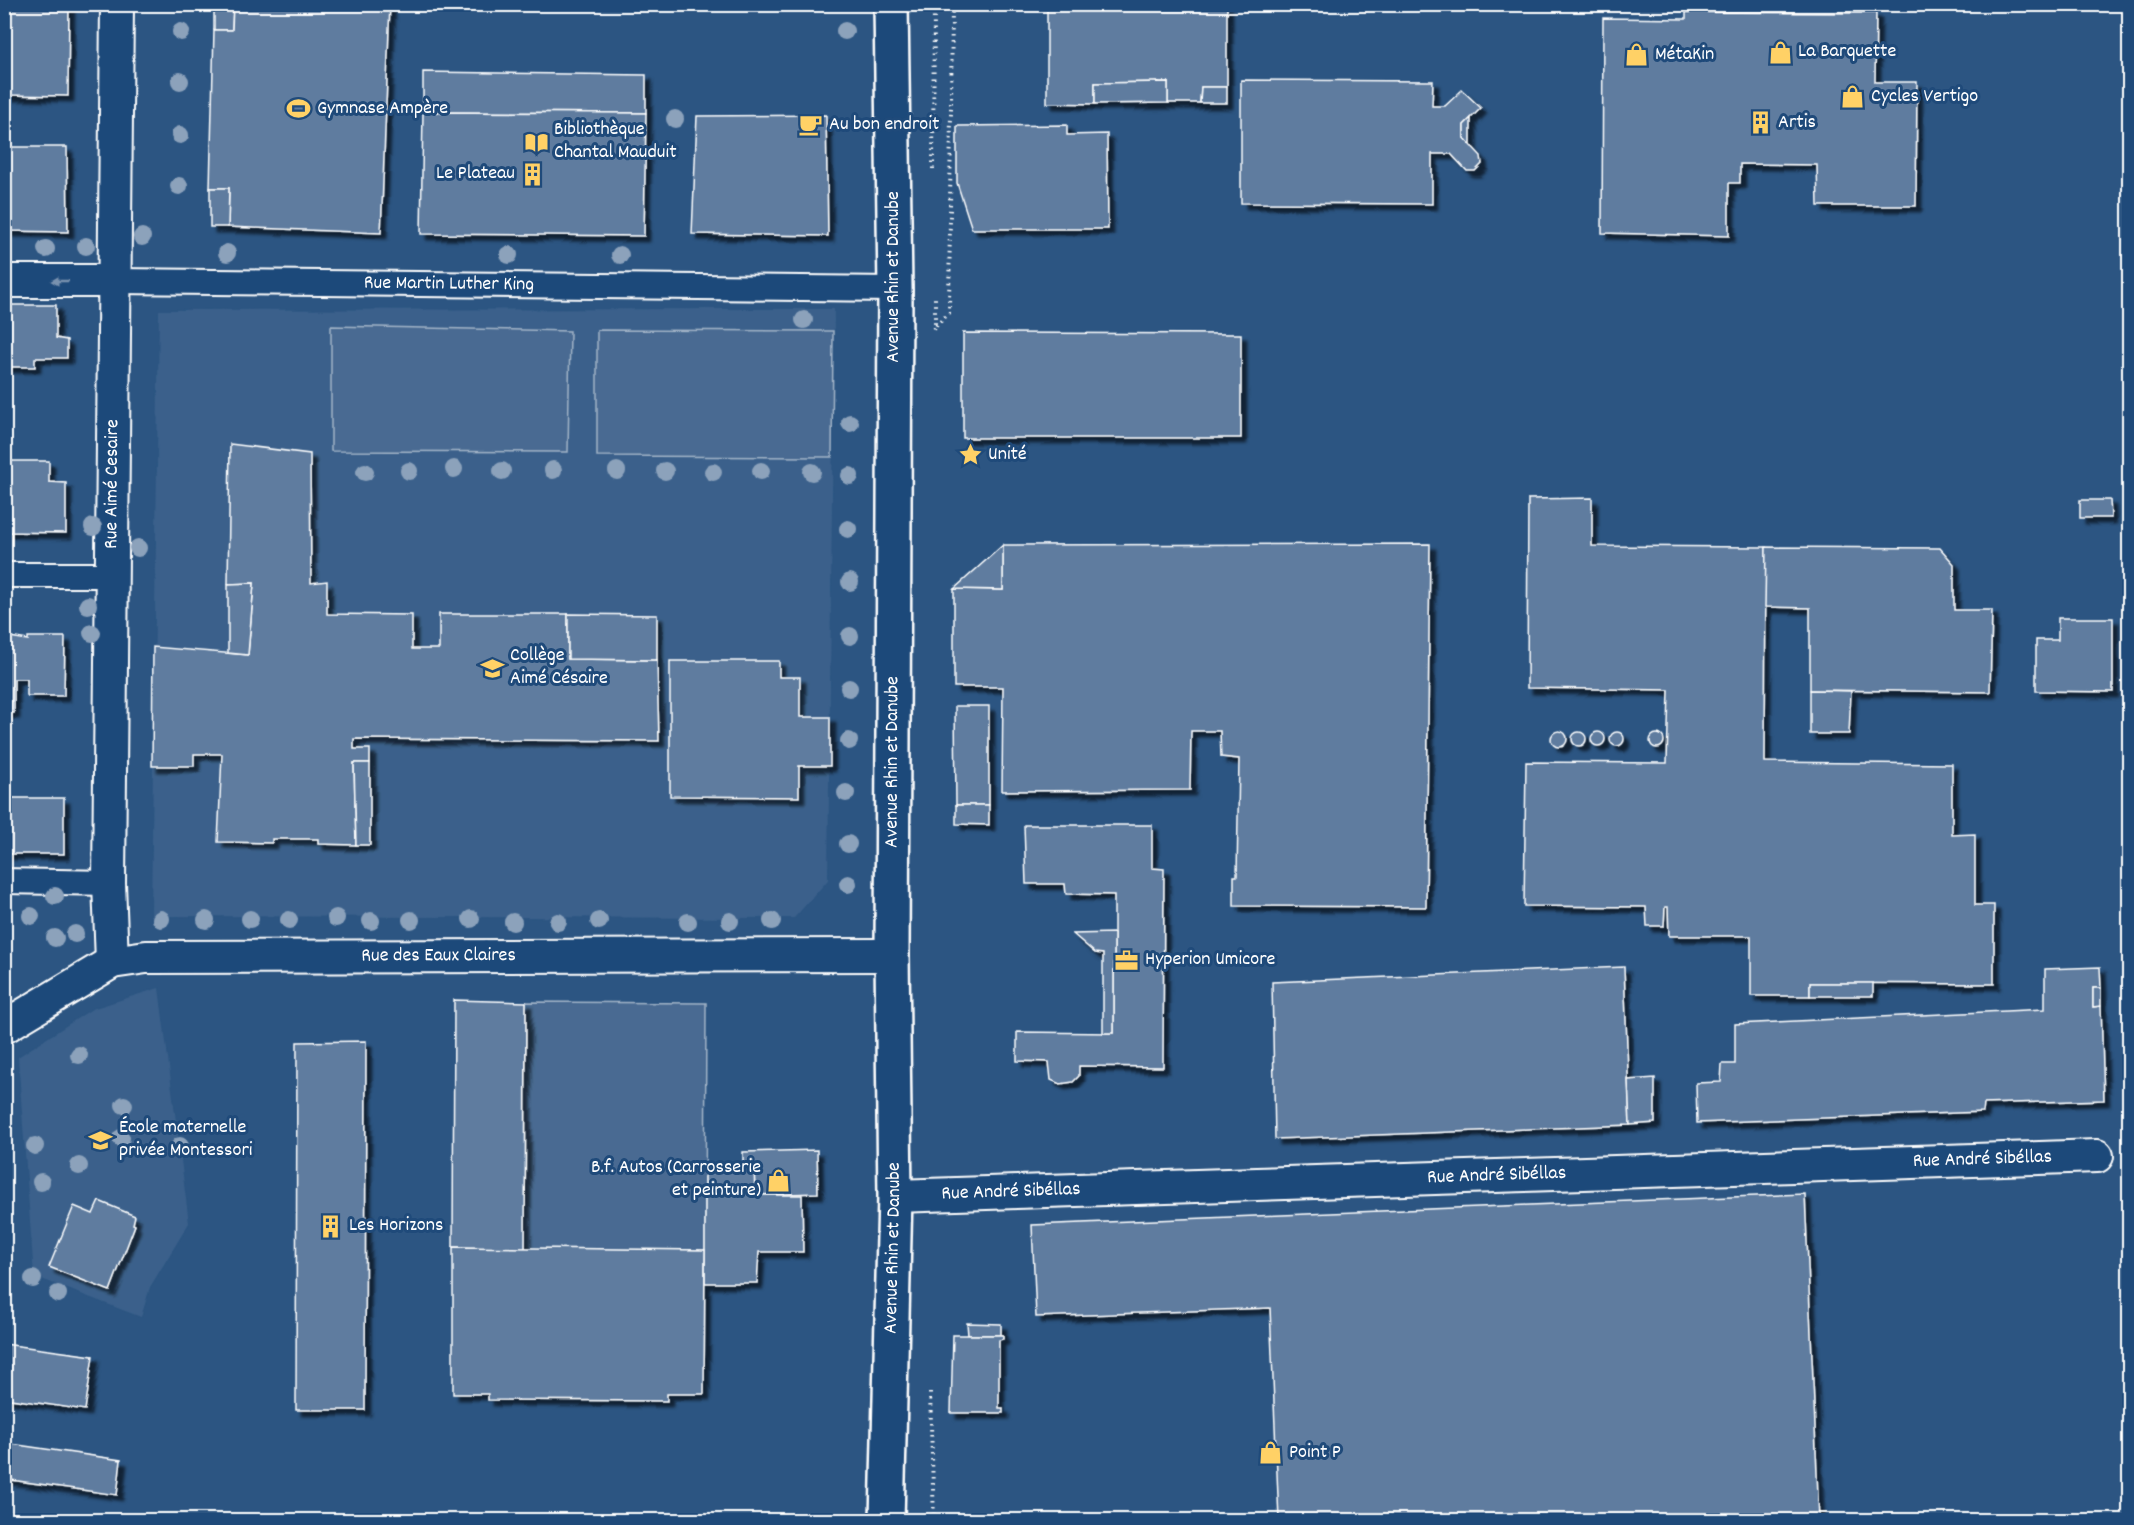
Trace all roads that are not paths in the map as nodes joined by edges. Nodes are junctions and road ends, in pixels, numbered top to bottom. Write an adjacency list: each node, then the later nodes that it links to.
1 (117, 4): 4 (street, Rue Aimé Cesaire)
2 (891, 4): 5 (street, Avenue Rhin et Danube)
3 (4, 281): 4 (street, Rue Martin Luther King, one-way to 3)
4 (115, 281): 5 (street, Rue Martin Luther King); 7 (street, Rue Aimé Cesaire)
5 (895, 289): 10 (street, Avenue Rhin et Danube)
6 (4, 575): 7 (street)
7 (112, 575): 9 (street, Rue Aimé Cesaire)
8 (4, 881): 9 (street)
9 (109, 883): 11 (street, Rue Aimé Cesaire)
10 (892, 955): 11 (street, Rue des Eaux Claires); 14 (street, Avenue Rhin et Danube)
11 (112, 962): 12 (street, Rue des Eaux Claires)
12 (4, 1028)
13 (2097, 1156): 14 (street, Rue André Sibéllas)
14 (895, 1196): 15 (street, Avenue Rhin et Danube)
15 (887, 1521)

